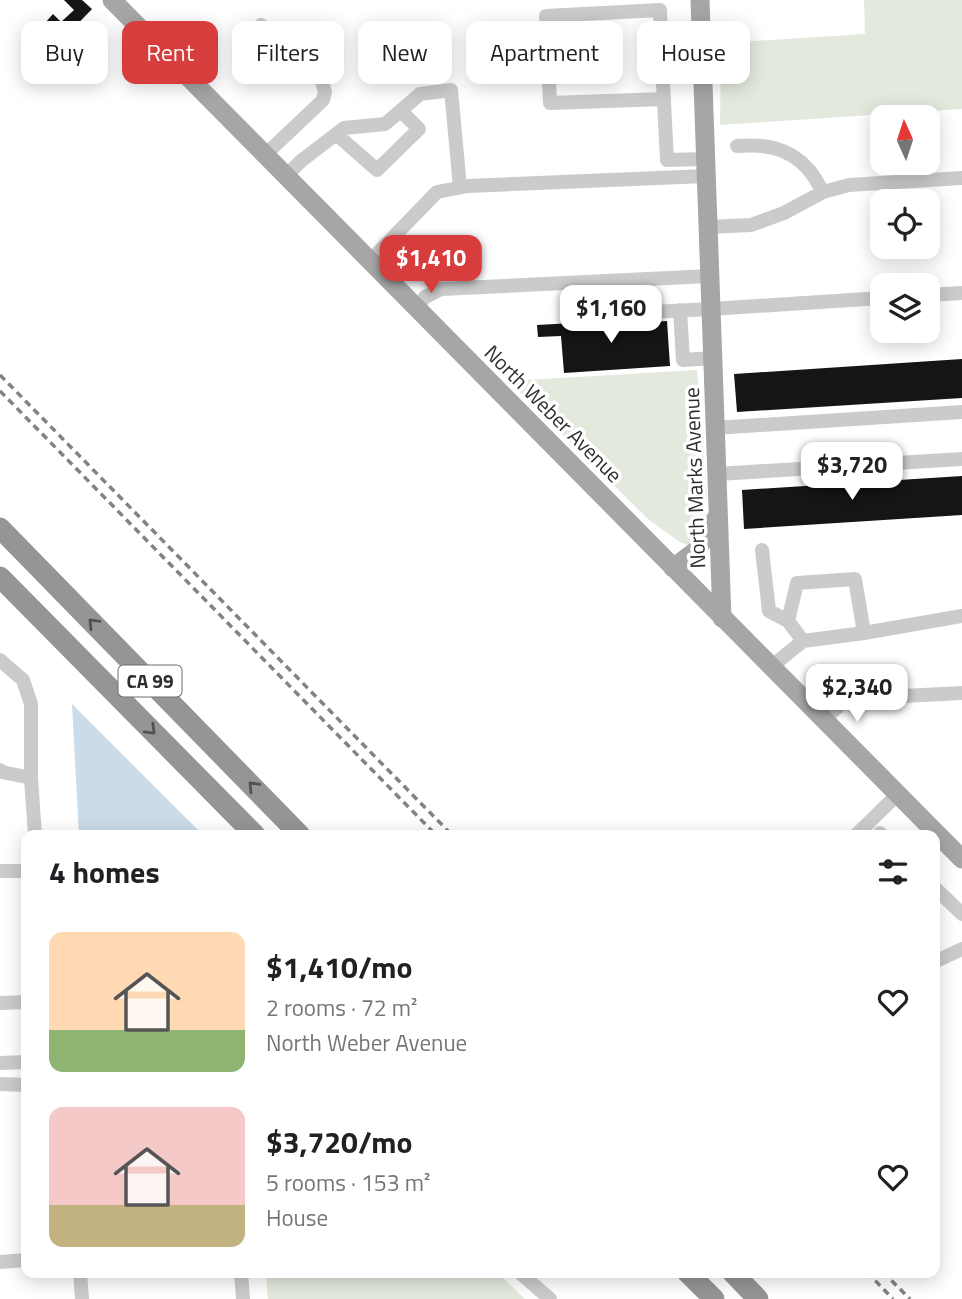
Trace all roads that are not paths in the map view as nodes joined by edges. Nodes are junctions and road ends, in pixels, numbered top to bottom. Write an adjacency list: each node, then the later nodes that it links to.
1 (112, 0): 12 (main road, North Weber Avenue)
2 (700, 0): 4 (main road, North Marks Avenue)
3 (660, 21): 8 (street)
4 (701, 21)
5 (323, 84): 12 (street)
6 (663, 84): 8 (street)
7 (703, 84): 13 (main road, North Marks Avenue)
8 (664, 99): 13 (street)
9 (401, 111): 10 (street); 10 (street); 16 (street)
10 (336, 134): 14 (street)
11 (737, 146): 17 (street)
12 (265, 155): 14 (main road, North Weber Avenue)
13 (706, 168): 16 (street); 18 (main road, North Marks Avenue)
14 (286, 176): 19 (main road, North Weber Avenue)
15 (962, 178): 17 (street)
16 (460, 187): 19 (street)
17 (823, 192): 18 (street)
18 (708, 227): 20 (main road, North Marks Avenue)
19 (370, 261): 24 (main road, North Weber Avenue)
20 (710, 276): 24 (street); 25 (main road, North Marks Avenue)
21 (962, 293): 22 (street)
22 (940, 294)
23 (870, 299): 25 (street)
24 (416, 309): 36 (main road, North Weber Avenue)
25 (711, 309): 26 (street); 28 (main road, North Marks Avenue)
26 (680, 310): 27 (street); 28 (street)
27 (652, 312)
28 (713, 358): 30 (main road, North Marks Avenue)
29 (962, 412): 30 (street)
30 (715, 428): 32 (main road, North Marks Avenue)
31 (962, 459): 32 (street)
32 (717, 474): 33 (main road, North Marks Avenue)
33 (719, 514): 36 (main road); 39 (main road, North Marks Avenue)
34 (0, 528): 52 (highway, CA 99, one-way to 34)
35 (762, 550): 40 (street)
36 (673, 568): 39 (main road, North Weber Avenue)
37 (0, 577): 51 (highway, CA 99, one-way to 51)
38 (962, 616): 41 (street)
39 (722, 618): 44 (main road, North Weber Avenue)
40 (788, 621): 41 (street); 42 (street)
41 (864, 633): 42 (street)
42 (803, 640): 44 (street)
43 (0, 660): 48 (street)
44 (772, 666): 46 (main road, North Weber Avenue)
45 (962, 693): 46 (street)
46 (824, 719): 49 (main road, North Weber Avenue)
47 (0, 770): 48 (street)
48 (31, 778): 50 (street)
49 (898, 794): 53 (street); 54 (main road, North Weber Avenue)
50 (35, 830)
51 (250, 830)
52 (295, 830)
53 (861, 830)
54 (933, 830)
55 (940, 837): 56 (main road, North Weber Avenue)
56 (962, 859)
57 (0, 871): 58 (street)
58 (21, 871)
59 (940, 893): 60 (street)
60 (962, 914)
61 (962, 949): 62 (street)
62 (940, 959)
63 (21, 1002): 64 (street)
64 (0, 1003)
65 (21, 1062): 66 (street)
66 (0, 1063)
67 (0, 1084): 68 (street)
68 (21, 1085)
69 (21, 1260): 70 (street)
70 (0, 1262)
71 (80, 1278): 76 (street)
72 (241, 1278): 77 (street)
73 (526, 1278): 78 (street)
74 (693, 1278): 79 (highway)
75 (738, 1278): 80 (highway)
76 (82, 1299)
77 (243, 1299)
78 (550, 1299)
79 (714, 1299)
80 (758, 1299)

